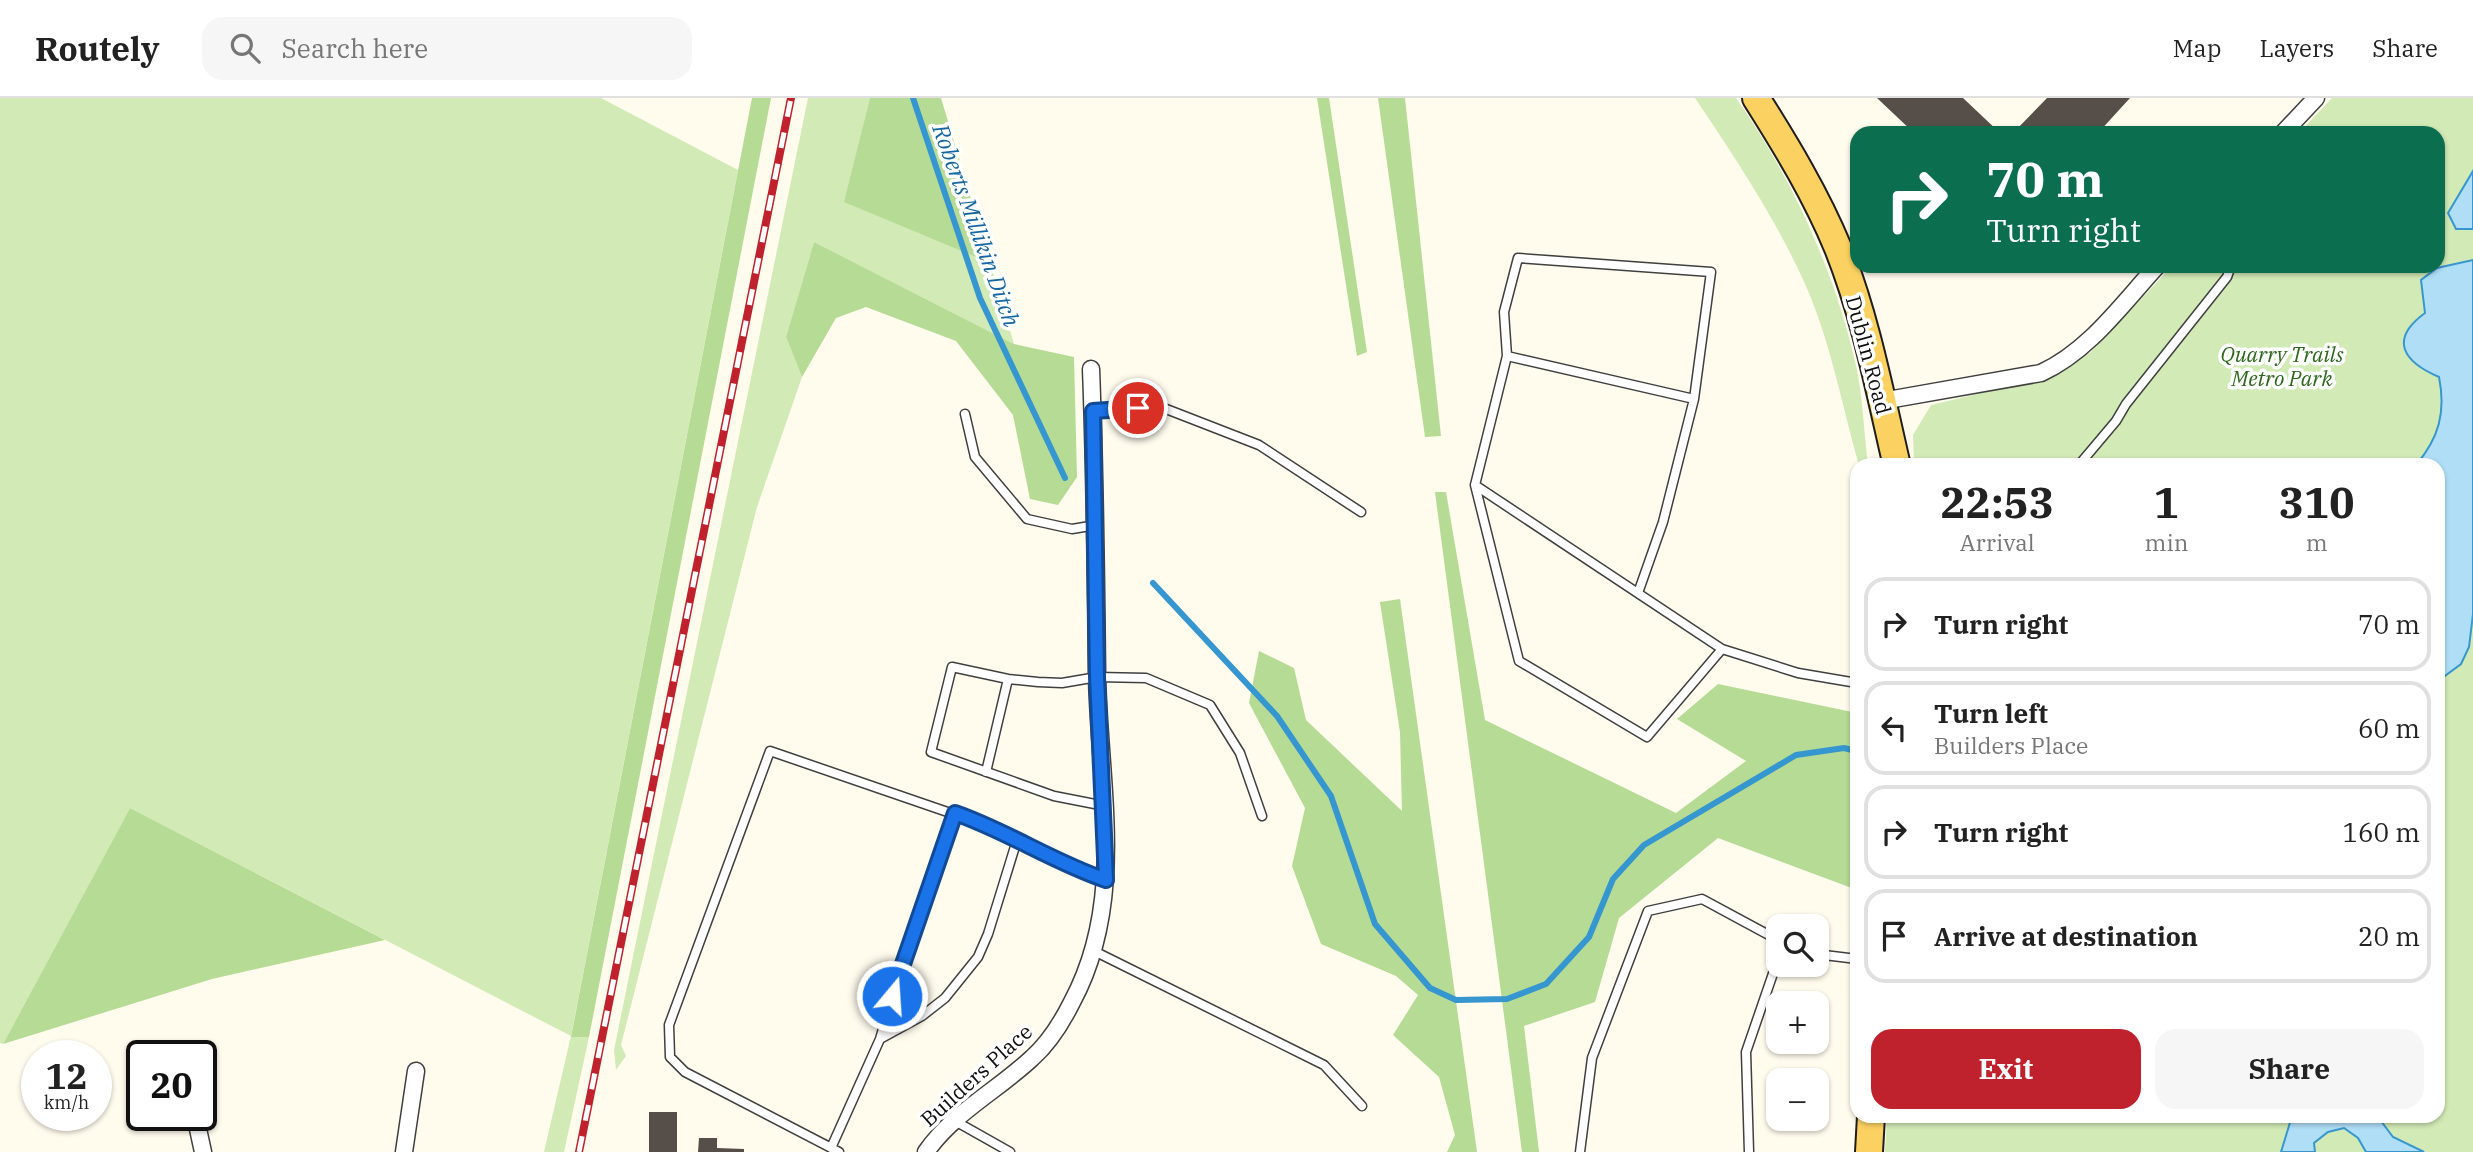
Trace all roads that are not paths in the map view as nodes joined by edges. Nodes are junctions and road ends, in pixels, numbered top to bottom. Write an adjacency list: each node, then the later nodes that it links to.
1 (1756, 98): 9 (main road, Dublin Road)
2 (2316, 98): 3 (street)
3 (2290, 126)
4 (2151, 273): 9 (street)
5 (2228, 273): 13 (lane)
6 (1507, 356): 8 (lane); 8 (lane); 14 (lane)
7 (1091, 369): 10 (street, Builders Place)
8 (1694, 399): 17 (lane)
9 (1882, 401): 12 (main road, Dublin Road)
10 (1093, 411): 15 (lane); 16 (street, Builders Place)
11 (965, 414): 16 (lane)
12 (1895, 458)
13 (2084, 458)
14 (1475, 485): 17 (lane); 18 (lane)
15 (1361, 512)
16 (1096, 526): 19 (street, Builders Place)
17 (1638, 593): 18 (lane)
18 (1722, 649): 21 (lane)
19 (1097, 677): 20 (lane); 23 (street, Builders Place); 25 (lane)
20 (1008, 679): 22 (lane); 22 (lane)
21 (1850, 682)
22 (986, 772): 23 (lane)
23 (1105, 806): 27 (street, Builders Place)
24 (955, 813): 26 (lane); 33 (lane); 39 (lane)
25 (1262, 816)
26 (1017, 840): 27 (lane); 33 (lane)
27 (1106, 880): 29 (street, Builders Place)
28 (1766, 934): 44 (lane)
29 (1094, 951): 35 (lane); 36 (street, Builders Place)
30 (1829, 955): 31 (lane)
31 (1850, 957)
32 (1772, 977): 45 (lane)
33 (880, 1039): 39 (lane)
34 (416, 1070): 41 (street)
35 (1362, 1106)
36 (955, 1121): 42 (street, Builders Place); 43 (lane)
37 (1870, 1123): 46 (main road)
38 (198, 1131): 40 (street)
39 (835, 1150)
40 (203, 1152)
41 (404, 1152)
42 (926, 1152)
43 (1010, 1152)
44 (1580, 1152)
45 (1749, 1152)
46 (1868, 1152)

